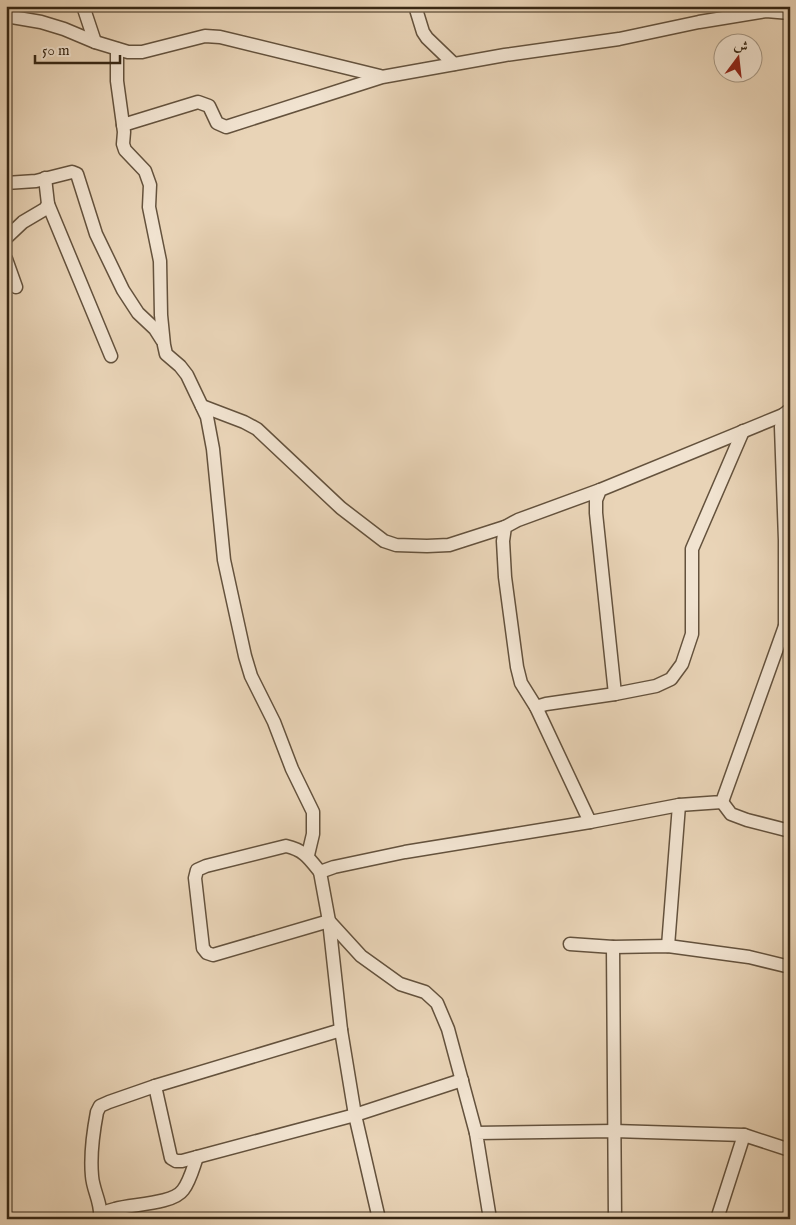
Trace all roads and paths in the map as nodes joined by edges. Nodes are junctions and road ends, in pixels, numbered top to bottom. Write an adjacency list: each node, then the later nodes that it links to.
1 (84, 6): 6 (street)
2 (415, 6): 8 (street)
3 (751, 10): 4 (street); 8 (street)
4 (790, 13)
5 (6, 16): 6 (street)
6 (95, 42): 7 (street)
7 (117, 49): 9 (street); 10 (street)
8 (454, 64): 9 (street)
9 (382, 76): 10 (street)
10 (123, 125): 17 (street)
11 (45, 178): 12 (street); 13 (street); 17 (street)
12 (6, 183)
13 (48, 204): 14 (street); 18 (street)
14 (6, 238)
15 (6, 258): 16 (street)
16 (16, 287)
17 (164, 345): 19 (street)
18 (111, 356)
19 (202, 406): 23 (street); 31 (street)
20 (786, 412): 21 (street); 24 (street)
21 (743, 431): 22 (street); 25 (street)
22 (600, 490): 23 (street); 25 (street)
23 (505, 527): 26 (street)
24 (787, 626): 27 (street)
25 (615, 694): 26 (street)
26 (536, 707): 29 (street)
27 (722, 802): 28 (street); 30 (street)
28 (679, 805): 29 (street); 35 (street)
29 (590, 822): 32 (street)
30 (790, 831)
31 (308, 855): 32 (street); 33 (street)
32 (320, 872): 33 (street)
33 (329, 921): 38 (street); 39 (street)
34 (570, 944): 36 (street)
35 (668, 946): 36 (street); 37 (street)
36 (613, 947): 42 (street)
37 (790, 967)
38 (341, 1030): 40 (street); 41 (street)
39 (462, 1080): 41 (street); 43 (street)
40 (155, 1086): 46 (street); 48 (street)
41 (355, 1115): 46 (street); 50 (street)
42 (614, 1131): 43 (street); 44 (street); 52 (street)
43 (476, 1133): 51 (street)
44 (744, 1135): 45 (street); 53 (street)
45 (790, 1150)
46 (197, 1157): 47 (street)
47 (126, 1207): 48 (street); 49 (street)
48 (100, 1216)
49 (132, 1219)
50 (379, 1219)
51 (490, 1219)
52 (615, 1219)
53 (717, 1219)

